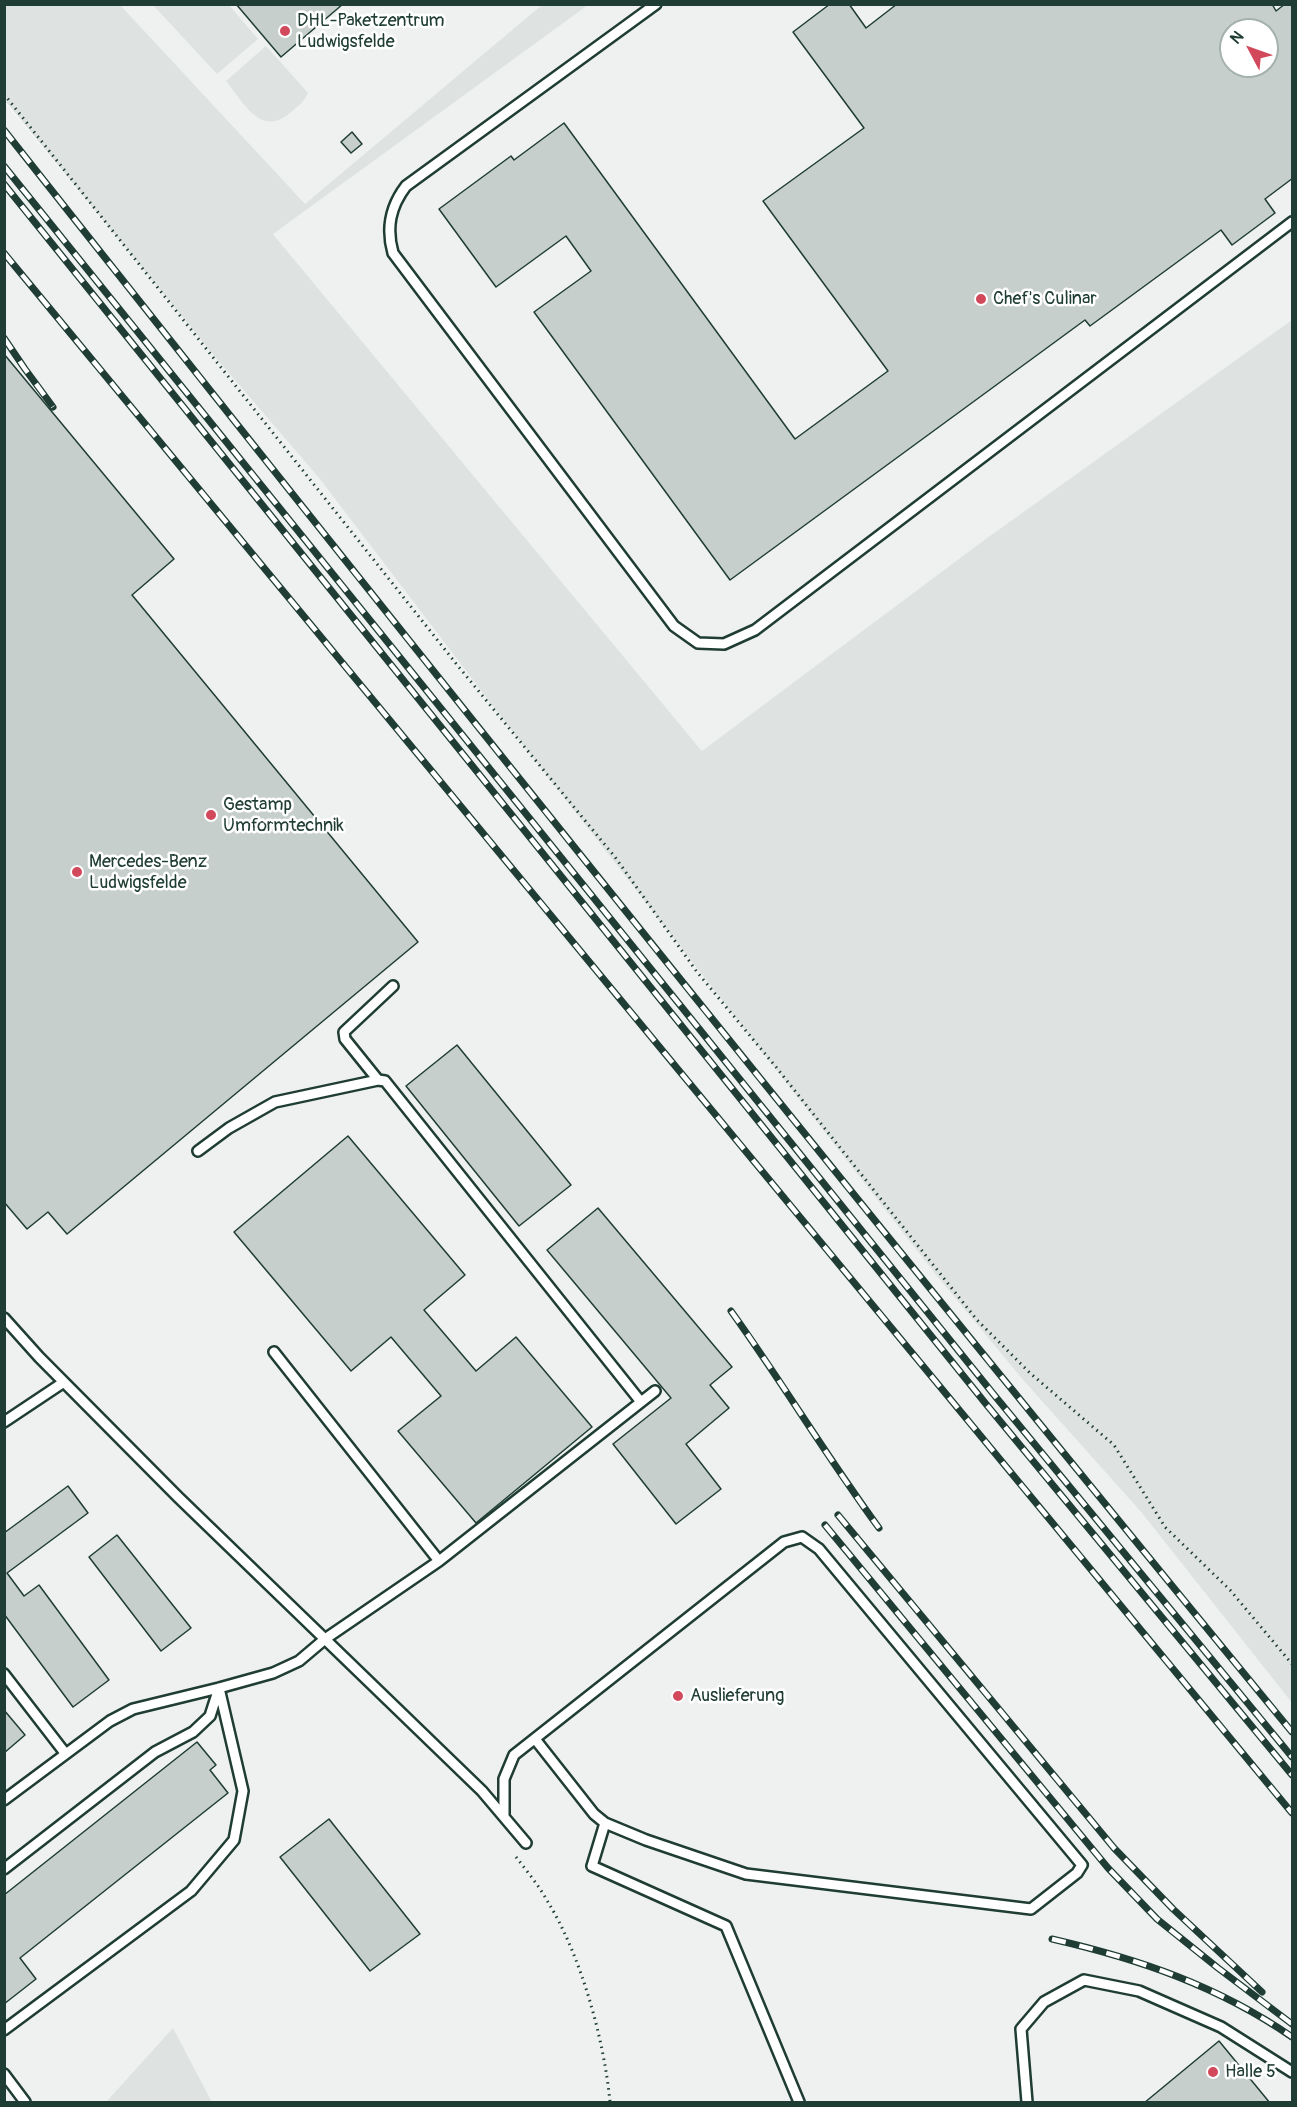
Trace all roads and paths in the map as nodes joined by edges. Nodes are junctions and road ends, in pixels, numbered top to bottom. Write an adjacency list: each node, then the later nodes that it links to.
1 (656, 4): 3 (lane)
2 (4, 94): 15 (path)
3 (1293, 222)
4 (393, 986): 5 (lane)
5 (378, 1080): 6 (lane); 11 (lane)
6 (198, 1151)
7 (4, 1318): 9 (lane)
8 (274, 1352): 13 (lane)
9 (64, 1382): 12 (lane); 14 (lane)
10 (655, 1391): 11 (lane)
11 (641, 1402): 13 (lane)
12 (4, 1422)
13 (439, 1561): 14 (lane)
14 (325, 1639): 17 (lane); 21 (lane)
15 (1293, 1664)
16 (4, 1674): 19 (lane)
17 (219, 1688): 19 (lane); 25 (lane); 26 (lane)
18 (535, 1739): 21 (lane); 22 (lane); 22 (lane)
19 (65, 1753): 20 (lane)
20 (4, 1800)
21 (504, 1817): 23 (lane)
22 (605, 1823): 31 (lane)
23 (526, 1843)
24 (516, 1857): 30 (path)
25 (4, 1869)
26 (4, 2030)
27 (1293, 2072): 32 (lane)
28 (4, 2074): 29 (lane)
29 (25, 2103)
30 (610, 2103)
31 (799, 2103)
32 (1027, 2103)

